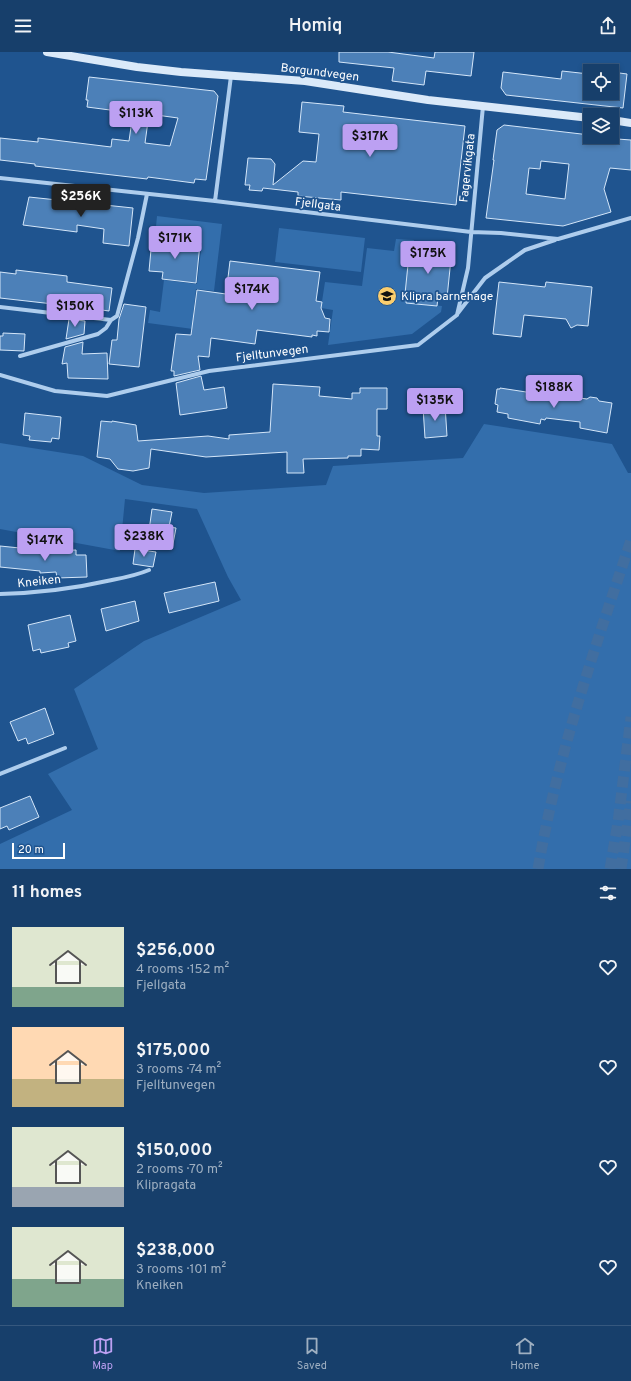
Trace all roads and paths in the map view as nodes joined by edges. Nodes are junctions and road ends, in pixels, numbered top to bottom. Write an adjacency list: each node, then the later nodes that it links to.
1 (47, 52): 2 (main road, Borgundvegen)
2 (231, 76): 3 (main road, Borgundvegen); 9 (street)
3 (483, 106): 4 (main road, Borgundvegen); 11 (street, Fagervikgata)
4 (583, 117)
5 (619, 121): 6 (main road)
6 (631, 123)
7 (0, 178): 8 (street, Fjellgata)
8 (147, 194): 9 (street, Fjellgata); 15 (street)
9 (215, 201): 11 (street, Fjellgata)
10 (631, 218): 12 (street, Fjellgata)
11 (471, 232): 12 (street, Fjellgata); 14 (street)
12 (558, 239): 14 (street, Fjelltunvegen)
13 (0, 307): 15 (street)
14 (457, 315): 17 (street, Fjelltunvegen)
15 (112, 320): 16 (street)
16 (20, 356)
17 (0, 375)
18 (149, 570): 19 (street, Kneiken)
19 (0, 594)
20 (65, 748): 21 (street)
21 (0, 774)

